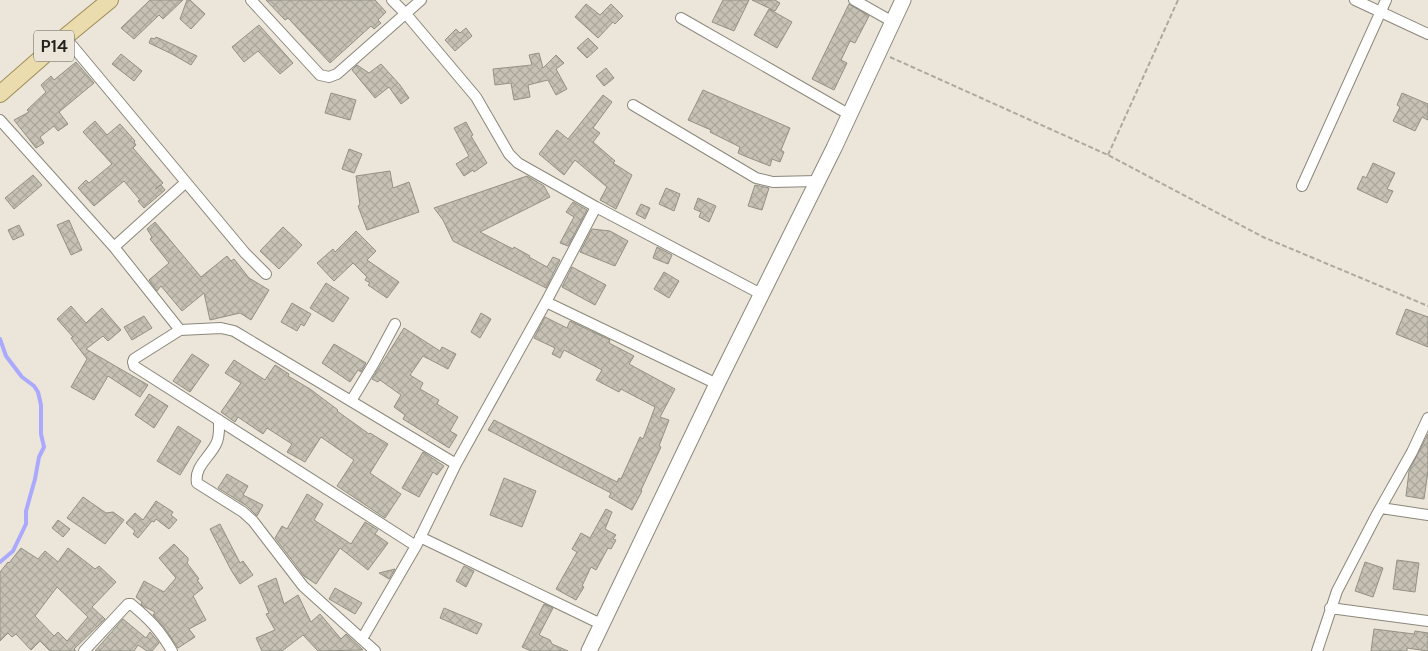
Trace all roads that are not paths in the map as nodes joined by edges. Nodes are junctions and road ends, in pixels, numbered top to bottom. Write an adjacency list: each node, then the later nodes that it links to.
1 (110, 0): 14 (main road, P14)
2 (251, 0): 10 (street)
3 (392, 0): 10 (street)
4 (421, 0): 10 (street)
5 (854, 0): 12 (street)
6 (903, 0): 12 (main road)
7 (1355, 0): 9 (street)
8 (1386, 0): 9 (street)
9 (1381, 12): 13 (street); 21 (street)
10 (406, 14): 22 (street)
11 (681, 18): 17 (street)
12 (893, 22): 17 (main road)
13 (1428, 34)
14 (65, 37): 15 (main road, P14); 20 (street)
15 (0, 94)
16 (633, 105): 19 (street)
17 (850, 115): 19 (main road)
18 (0, 120): 23 (street)
19 (817, 181): 25 (main road)
20 (185, 183): 23 (street); 24 (street)
21 (1302, 186)
22 (596, 207): 25 (street); 26 (street)
23 (114, 247): 28 (street)
24 (266, 274)
25 (761, 294): 29 (main road)
26 (546, 302): 29 (street); 33 (street)
27 (395, 324): 30 (street)
28 (180, 330): 30 (street); 32 (street)
29 (717, 384): 39 (main road)
30 (351, 400): 33 (street)
31 (1428, 418): 34 (street)
32 (219, 420): 36 (street); 40 (street)
33 (456, 464): 36 (street)
34 (1381, 508): 35 (street); 37 (street)
35 (1428, 514)
36 (418, 541): 39 (street); 40 (street)
37 (1330, 608): 38 (street); 45 (street)
38 (1428, 621)
39 (603, 625): 44 (main road)
40 (362, 639): 43 (street)
41 (84, 651): 42 (street)
42 (172, 651)
43 (375, 651)
44 (589, 651)
45 (1317, 651)

